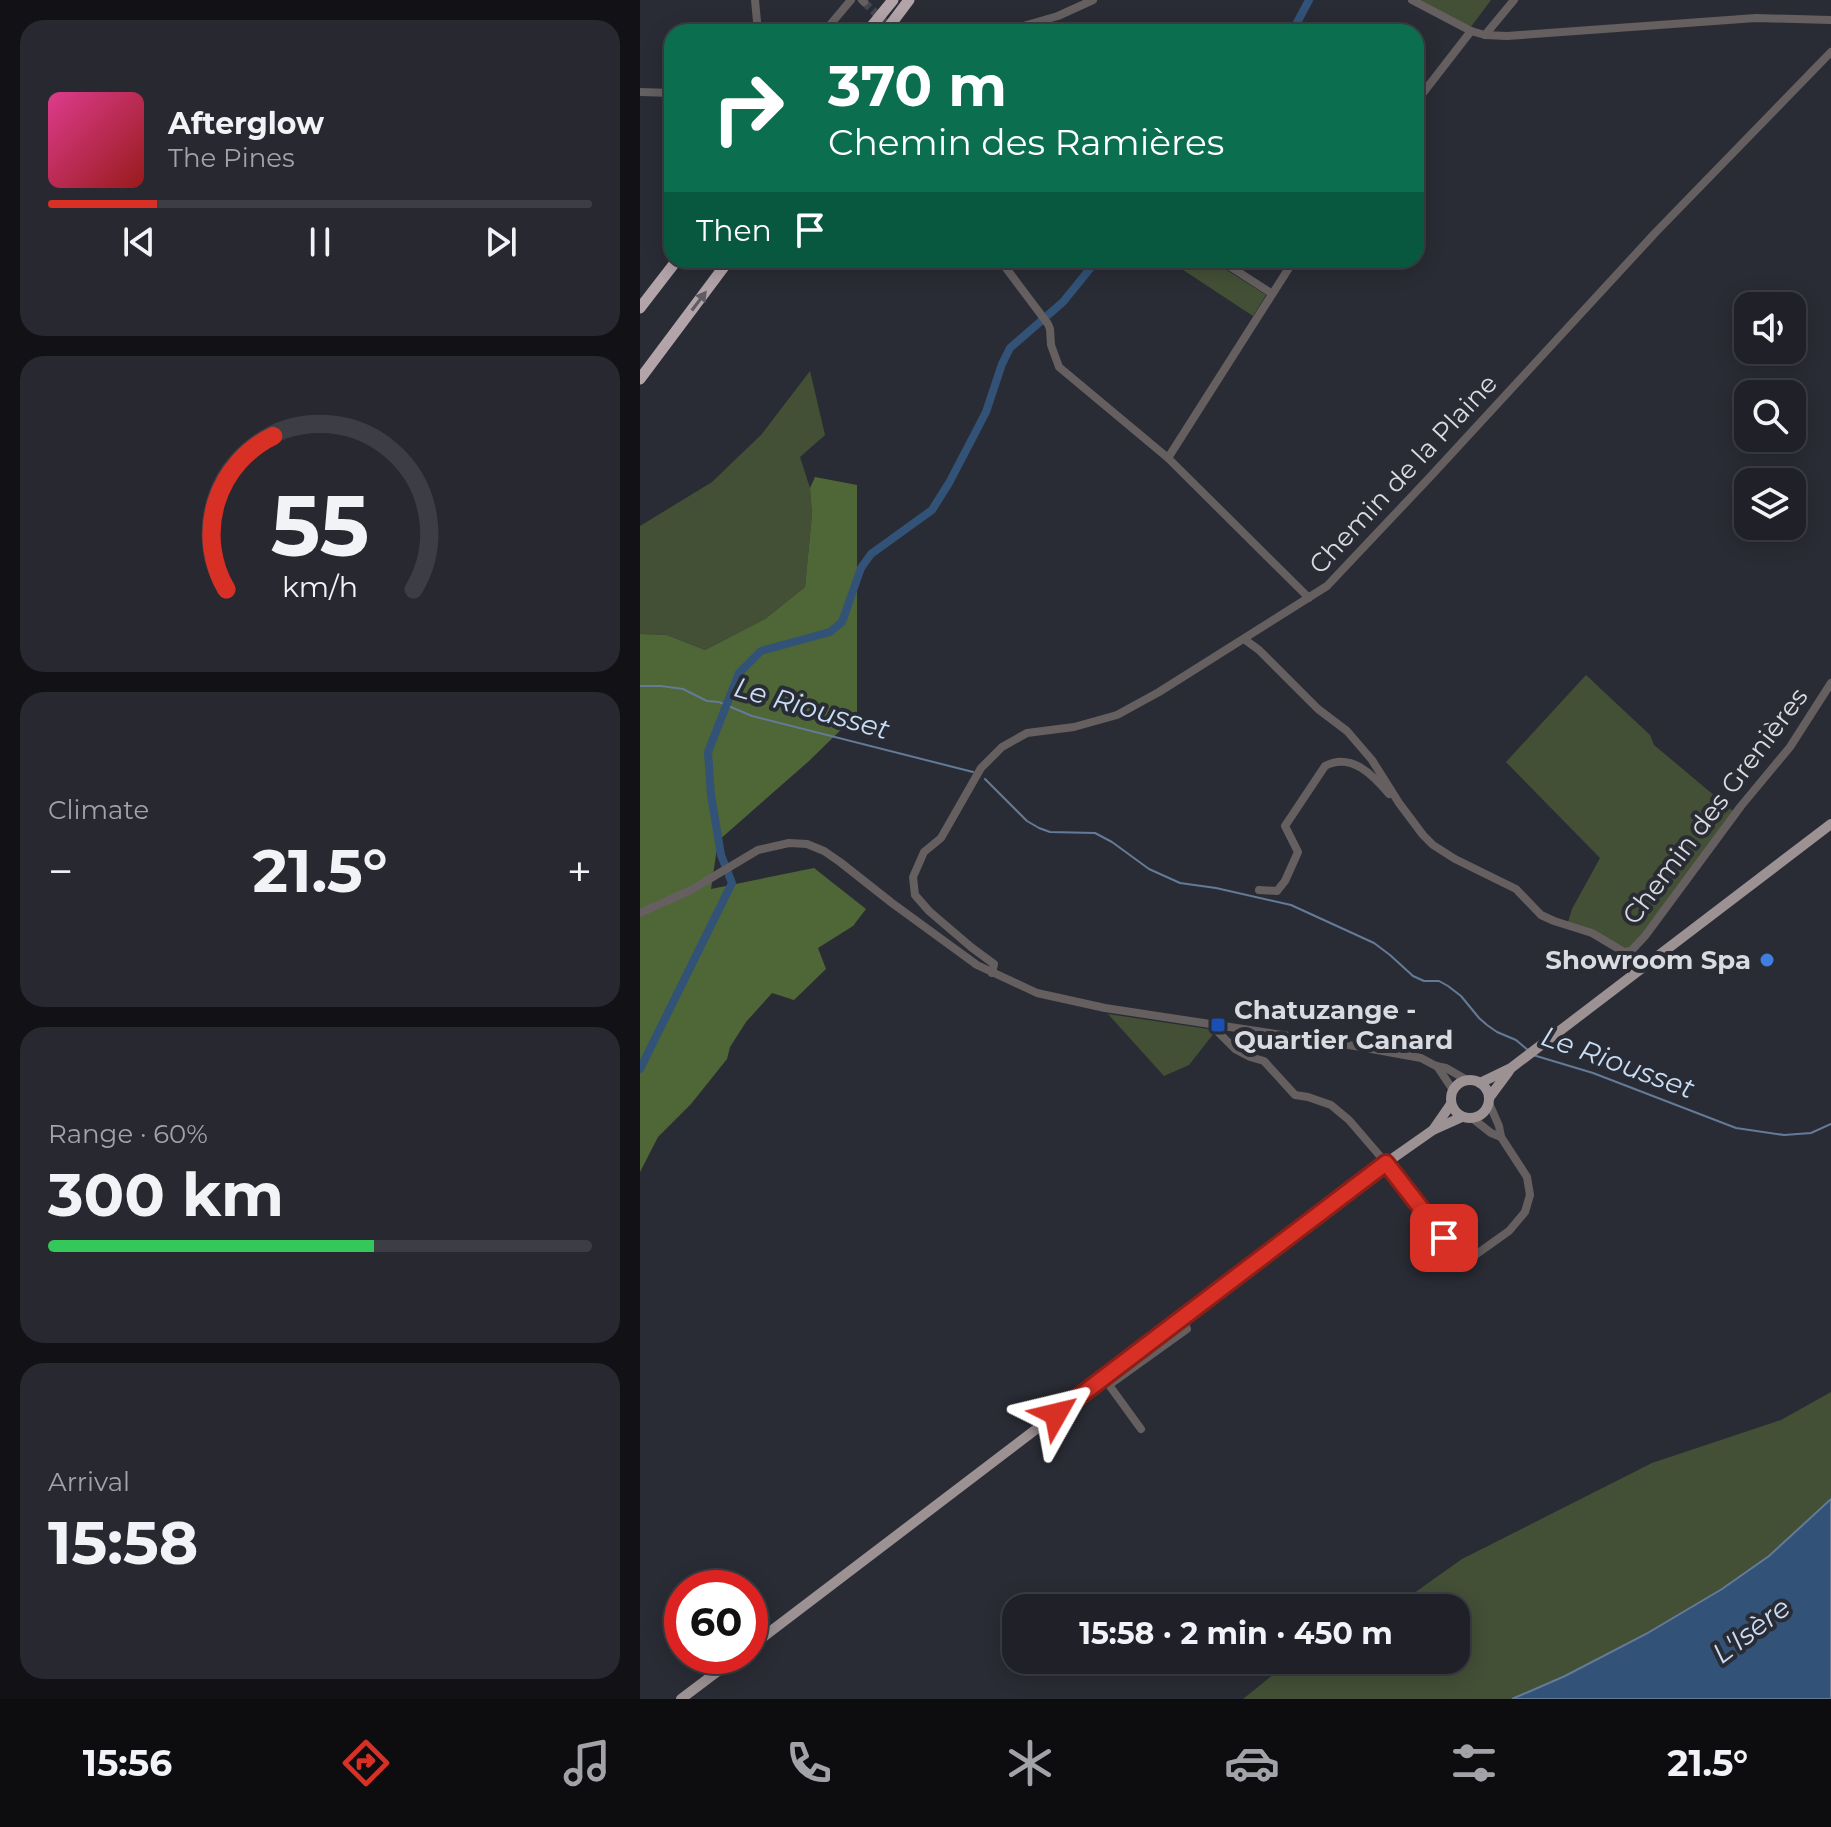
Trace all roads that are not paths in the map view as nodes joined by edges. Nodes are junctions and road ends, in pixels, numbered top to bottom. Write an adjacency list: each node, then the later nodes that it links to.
1 (755, 0): 9 (street)
2 (851, 0): 10 (street)
3 (893, 0): 11 (highway)
4 (909, 0): 12 (highway)
5 (1093, 0): 13 (street)
6 (1412, 0): 14 (street)
7 (1514, 0): 15 (street)
8 (1831, 20): 15 (street)
9 (757, 24)
10 (831, 24)
11 (874, 24)
12 (891, 24)
13 (1030, 24)
14 (1471, 31): 15 (street); 18 (street)
15 (1485, 35)
16 (1831, 52): 29 (street, Chemin de la Plaine)
17 (640, 92): 19 (street)
18 (1424, 92)
19 (664, 93)
20 (671, 268): 26 (highway)
21 (723, 268): 27 (highway, one-way to 21)
22 (1006, 268): 28 (street)
23 (1232, 268): 25 (street)
24 (1288, 268): 25 (street)
25 (1271, 293): 28 (street)
26 (640, 308)
27 (640, 379)
28 (1168, 458): 29 (street)
29 (1309, 598): 30 (street, Chemin de la Plaine)
30 (1244, 639): 32 (street); 36 (street, Chemin de la Plaine)
31 (1831, 683): 32 (street, Chemin des Grenières)
32 (1404, 811): 34 (street)
33 (1831, 824): 39 (main road)
34 (1259, 890)
35 (640, 913): 36 (street)
36 (992, 973): 37 (street)
37 (1218, 1025): 38 (street); 48 (street)
38 (1436, 1066): 40 (street); 42 (street)
39 (1511, 1068): 41 (main road); 43 (main road)
40 (1467, 1080): 41 (main road); 42 (main road)
41 (1480, 1083): 43 (main road)
42 (1453, 1090): 44 (main road)
43 (1489, 1100): 45 (main road); 47 (street)
44 (1451, 1104): 45 (main road); 46 (main road)
45 (1467, 1118): 46 (main road); 47 (street)
46 (1433, 1130): 48 (main road)
47 (1501, 1137): 48 (street)
48 (1386, 1163): 49 (main road)
49 (1182, 1318): 50 (street); 51 (main road)
50 (1141, 1429)
51 (768, 1633)
52 (714, 1674): 53 (main road)
53 (681, 1699)

